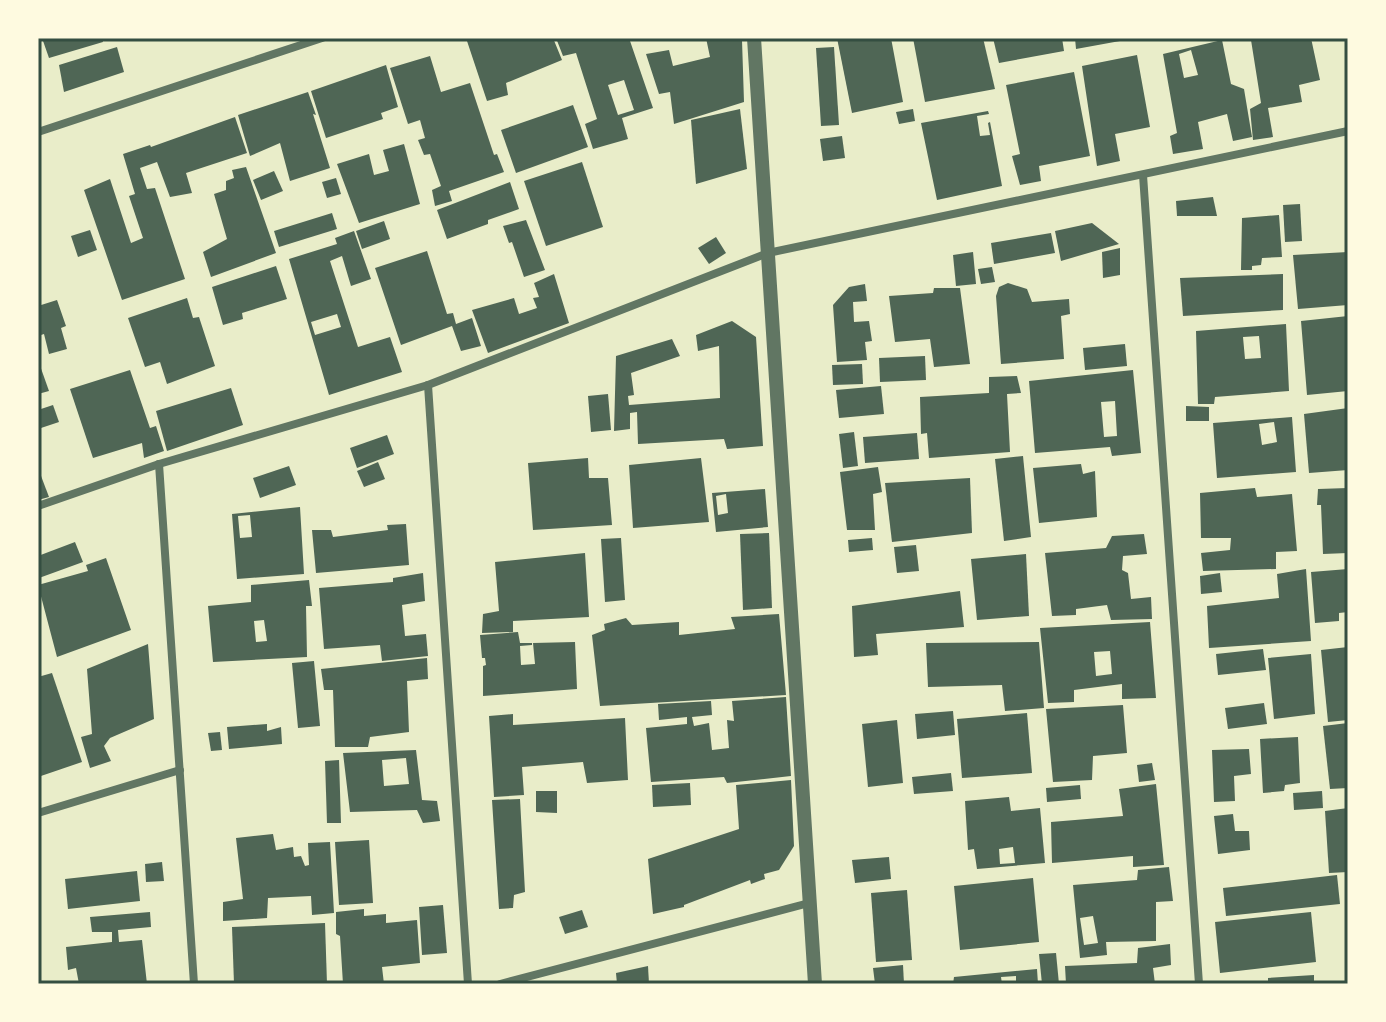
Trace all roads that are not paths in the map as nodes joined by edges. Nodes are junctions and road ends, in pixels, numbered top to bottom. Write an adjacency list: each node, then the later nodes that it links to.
1 (322, 38): 4 (street)
2 (754, 38): 6 (street)
3 (1348, 131): 5 (street)
4 (38, 132)
5 (1143, 175): 6 (street); 17 (street)
6 (768, 253): 7 (street); 12 (street)
7 (428, 385): 8 (street); 14 (street)
8 (159, 464): 9 (street); 10 (street)
9 (38, 506)
10 (180, 770): 11 (street); 13 (street)
11 (38, 813)
12 (809, 903): 15 (street); 16 (street)
13 (194, 984)
14 (468, 984)
15 (500, 984)
16 (815, 984)
17 (1199, 984)

